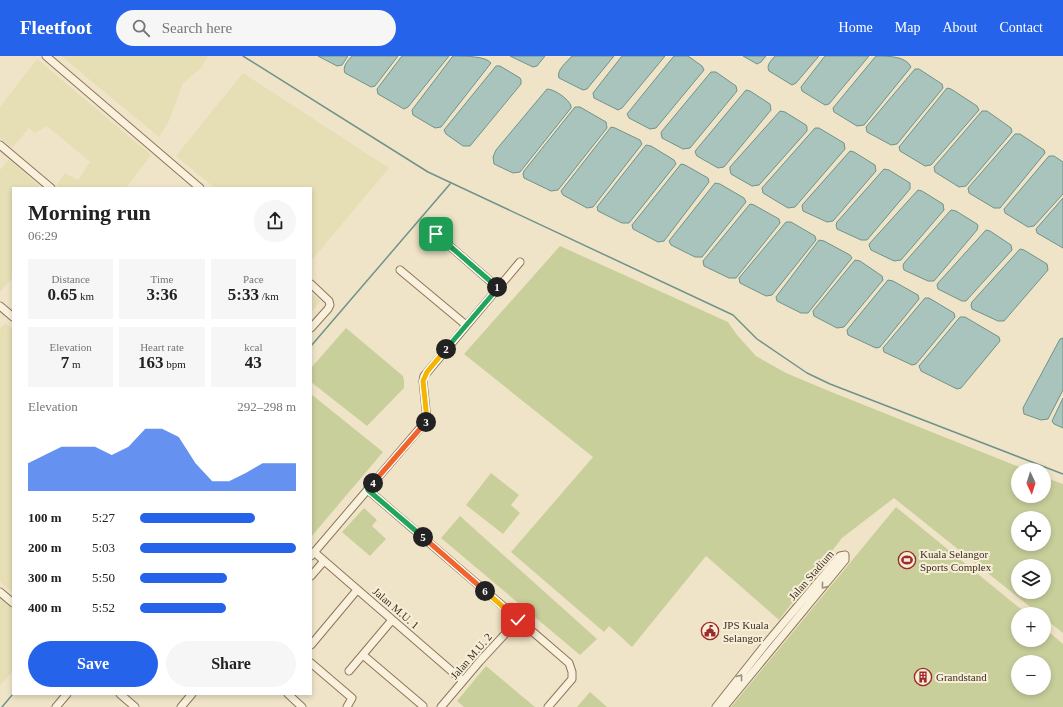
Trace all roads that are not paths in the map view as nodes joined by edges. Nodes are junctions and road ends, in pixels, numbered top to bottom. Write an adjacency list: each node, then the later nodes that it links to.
1 (46, 56): 4 (street)
2 (0, 145): 3 (street)
3 (50, 187)
4 (199, 187)
5 (436, 234): 9 (street)
6 (520, 262): 9 (street)
7 (400, 270): 12 (street)
8 (312, 285): 13 (street)
9 (498, 288): 12 (street)
10 (0, 306): 11 (street)
11 (12, 316)
12 (466, 325): 14 (street)
13 (312, 327)
14 (368, 490): 15 (street); 22 (street)
15 (312, 554): 16 (street, Jalan M.U. 1)
16 (324, 562): 17 (street); 18 (street, Jalan M.U. 1)
17 (312, 575)
18 (357, 590): 21 (street, Jalan M.U. 1); 23 (street)
19 (0, 592): 20 (street)
20 (12, 602)
21 (392, 620): 24 (street); 27 (street, Jalan M.U. 1)
22 (518, 620): 27 (street, Jalan M.U. 2); 39 (street)
23 (312, 644)
24 (362, 656): 26 (street); 32 (street)
25 (312, 664): 37 (street)
26 (349, 671)
27 (463, 681): 38 (street, Jalan M.U. 2)
28 (66, 695): 33 (street)
29 (121, 695): 34 (street)
30 (191, 695): 35 (street)
31 (289, 695): 36 (street)
32 (423, 706)
33 (56, 707)
34 (135, 707)
35 (181, 707)
36 (302, 707)
37 (347, 707)
38 (441, 707)
39 (548, 707)
40 (716, 707): 41 (street, Jalan Stadium, one-way to 41)
41 (724, 707)

